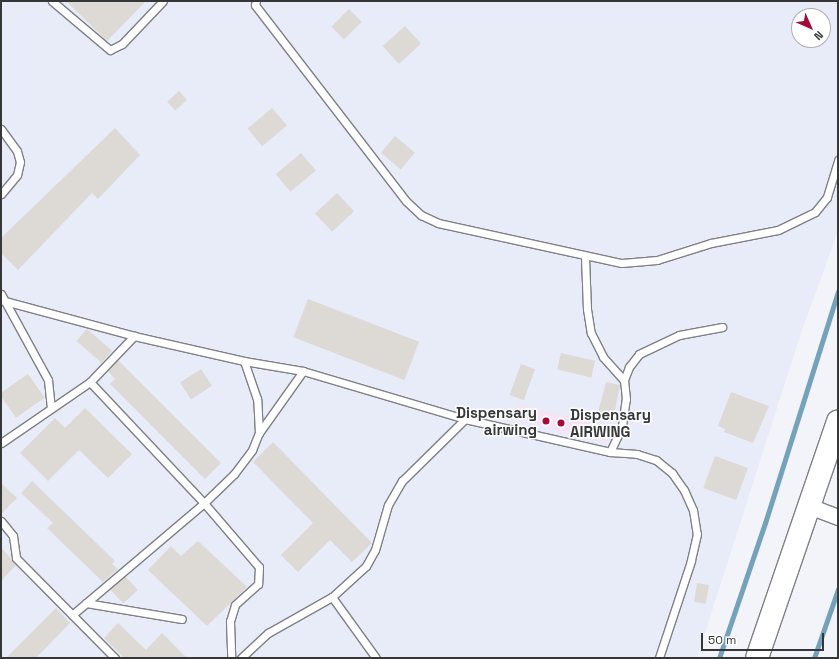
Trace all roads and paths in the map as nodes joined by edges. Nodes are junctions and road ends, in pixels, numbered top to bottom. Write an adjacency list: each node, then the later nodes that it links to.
1 (52, 1): 2 (lane)
2 (163, 1)
3 (256, 1): 7 (lane)
4 (1, 129): 6 (lane)
5 (838, 160): 7 (lane)
6 (1, 194)
7 (585, 257): 14 (lane)
8 (1, 294): 9 (lane)
9 (4, 300): 11 (lane); 16 (lane)
10 (722, 326): 14 (lane)
11 (134, 336): 12 (lane); 15 (lane)
12 (244, 361): 13 (lane); 19 (lane)
13 (303, 371): 17 (lane); 19 (lane)
14 (624, 380): 21 (lane)
15 (90, 382): 16 (lane); 22 (lane)
16 (51, 407): 20 (lane)
17 (465, 419): 21 (lane); 26 (lane)
18 (838, 422): 23 (main road)
19 (259, 433): 22 (lane)
20 (1, 443)
21 (610, 452): 34 (lane)
22 (204, 503): 27 (lane); 31 (lane)
23 (809, 506): 24 (street); 35 (main road)
24 (838, 517)
25 (1, 521): 28 (lane)
26 (332, 597): 32 (lane); 33 (lane)
27 (86, 603): 28 (lane); 29 (lane)
28 (72, 615): 30 (lane)
29 (182, 619)
30 (115, 658)
31 (231, 658)
32 (240, 658)
33 (376, 658)
34 (659, 658)
35 (757, 658)

